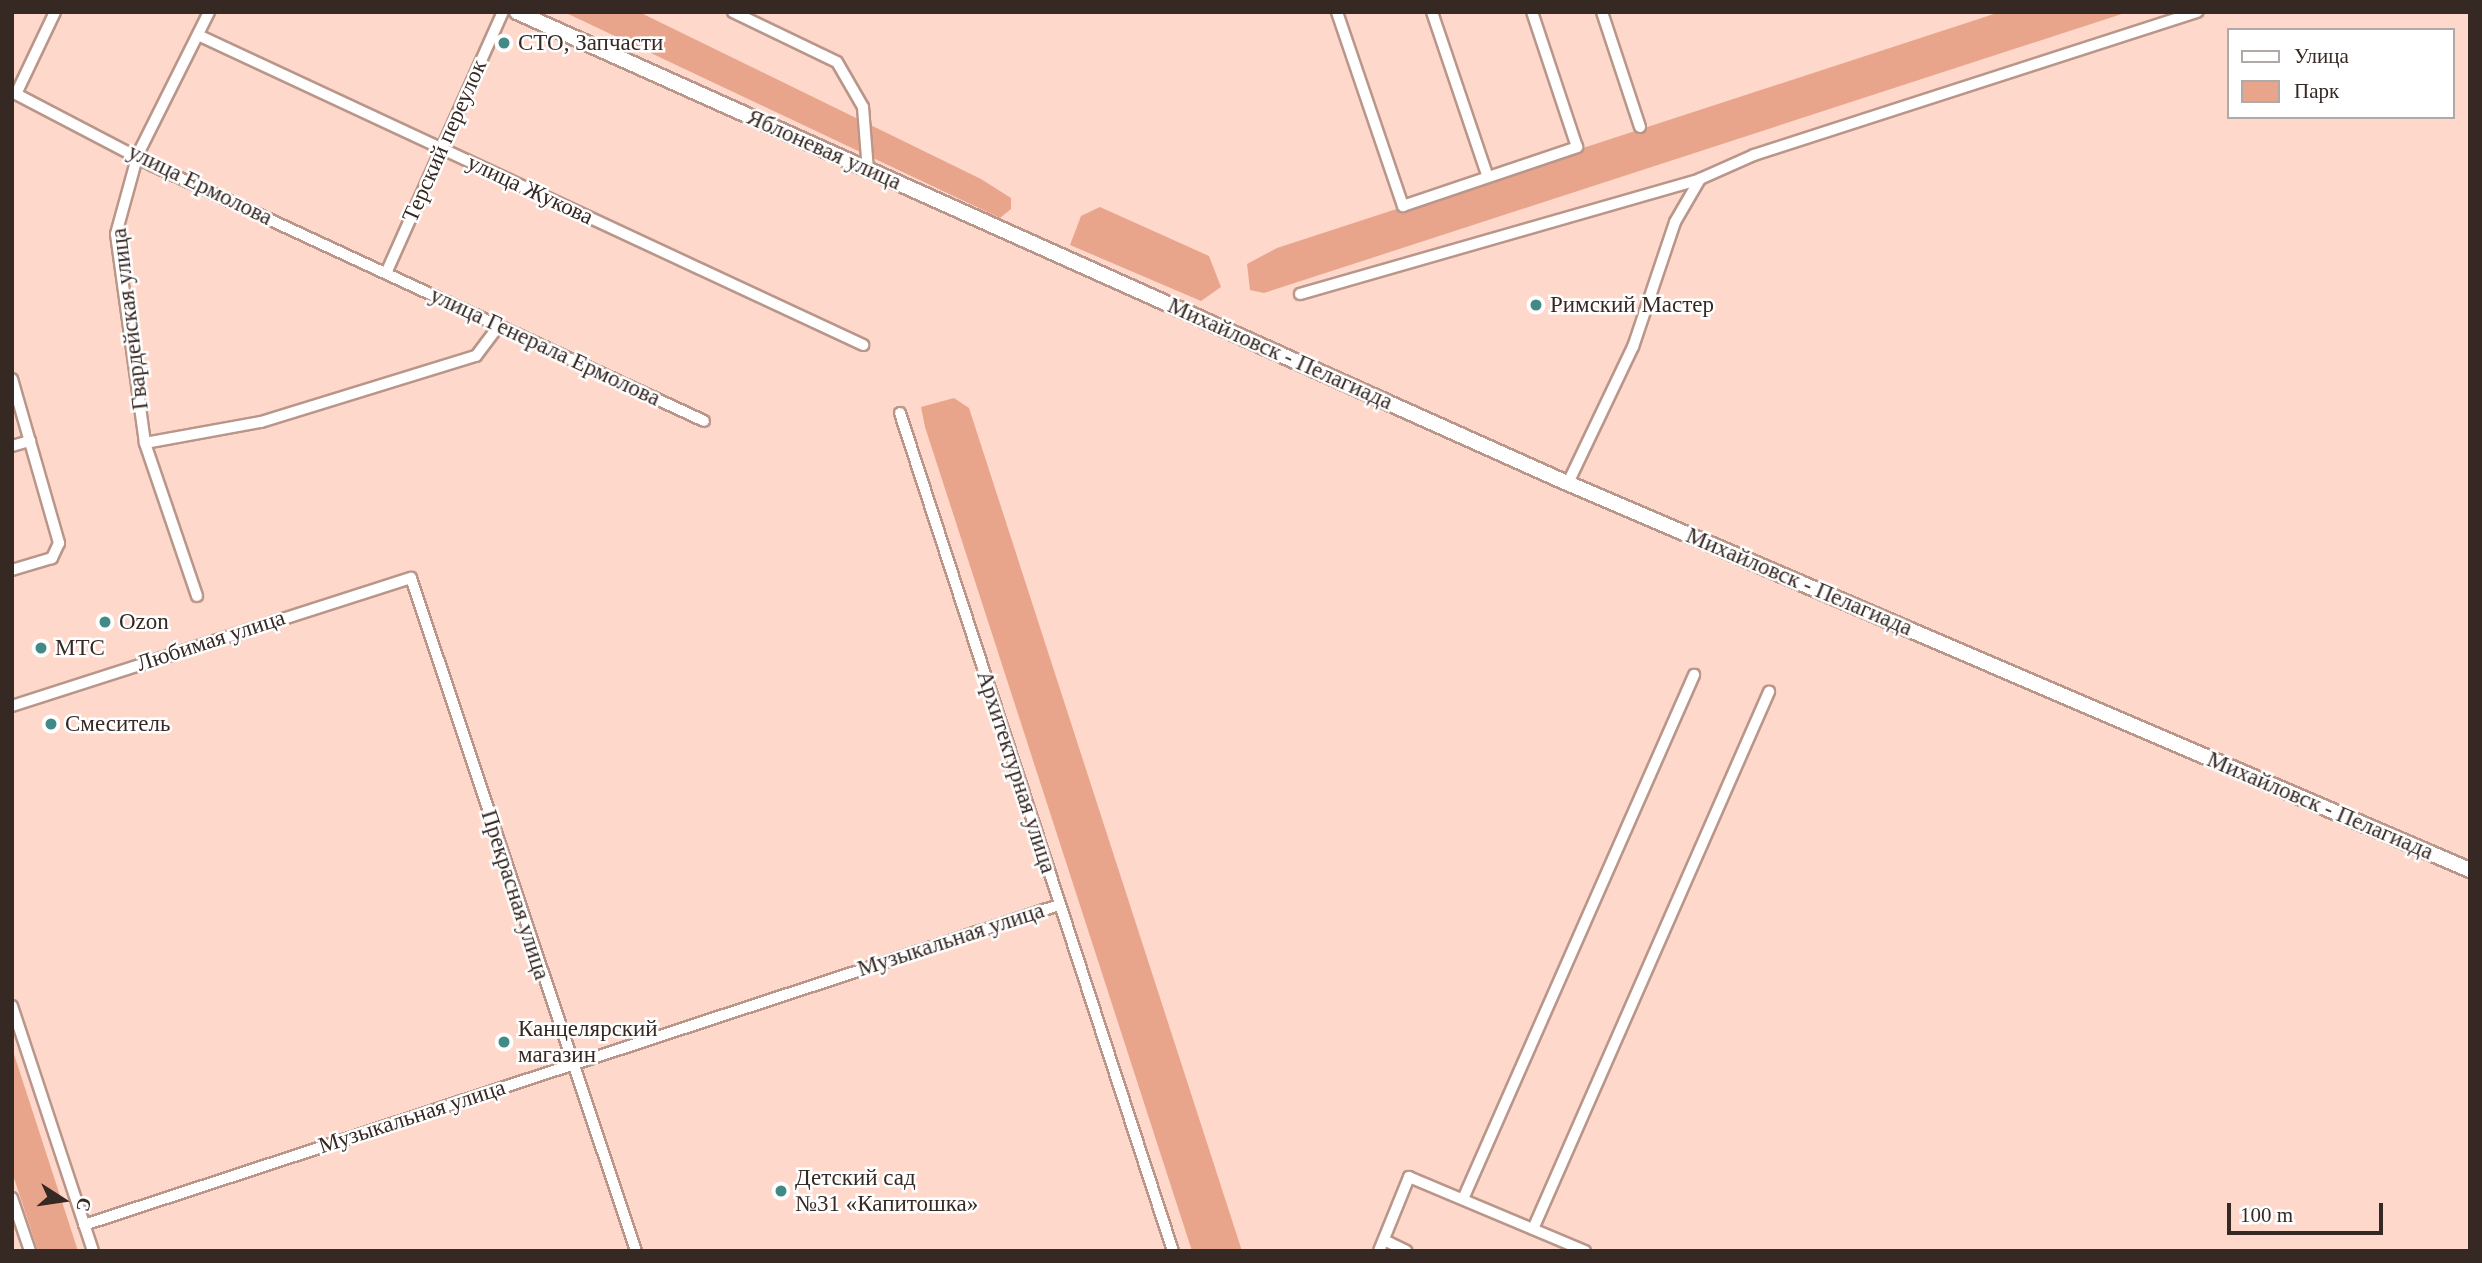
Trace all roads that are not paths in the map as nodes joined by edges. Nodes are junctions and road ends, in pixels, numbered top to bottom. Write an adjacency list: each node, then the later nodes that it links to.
1 (55, 12): 14 (street, улица Ермолова)
2 (209, 12): 11 (street, Гвардейская улица)
3 (503, 12): 13 (street, Терский переулок)
4 (517, 12): 15 (street, Яблоневая улица)
5 (733, 12): 15 (street)
6 (1337, 12): 16 (street)
7 (1432, 12): 16 (street)
8 (1532, 12): 16 (street)
9 (1602, 12): 12 (street)
10 (2197, 12): 17 (street)
11 (198, 35): 13 (street, улица Жукова); 14 (street, Гвардейская улица)
12 (1640, 127)
13 (440, 149): 18 (street, Терский переулок); 22 (street, улица Жукова)
14 (138, 154): 18 (street, улица Ермолова); 27 (street, Гвардейская улица)
15 (868, 170): 19 (street, Яблоневая улица)
16 (1488, 177)
17 (1700, 178): 20 (street); 29 (street)
18 (387, 271): 21 (street, улица Генерала Ермолова)
19 (1131, 288): 29 (street, Михайловск - Пелагиада)
20 (1300, 294)
21 (498, 327): 25 (street, улица Генерала Ермолова); 27 (street)
22 (863, 345)
23 (12, 379): 26 (street)
24 (900, 414): 37 (street, Архитектурная улица)
25 (704, 421)
26 (30, 441): 28 (street); 30 (street)
27 (145, 443): 32 (street, Гвардейская улица)
28 (12, 446)
29 (1568, 483): 36 (street, Михайловск - Пелагиада)
30 (12, 570)
31 (411, 578): 35 (street, Любимая улица); 39 (street, Прекрасная улица)
32 (197, 596)
33 (1694, 676): 41 (street)
34 (1769, 692): 43 (street)
35 (12, 706)
36 (2470, 870)
37 (1059, 905): 39 (street, Музыкальная улица); 48 (street, Архитектурная улица)
38 (12, 1006): 42 (street)
39 (571, 1065): 42 (street, Музыкальная улица); 47 (street, Прекрасная улица)
40 (12, 1198): 45 (street)
41 (1463, 1199): 43 (street); 44 (street)
42 (84, 1225): 46 (street)
43 (1533, 1229): 50 (street)
44 (1381, 1246): 49 (street)
45 (30, 1251)
46 (93, 1251)
47 (636, 1251)
48 (1173, 1251)
49 (1407, 1251)
50 (1585, 1251)

